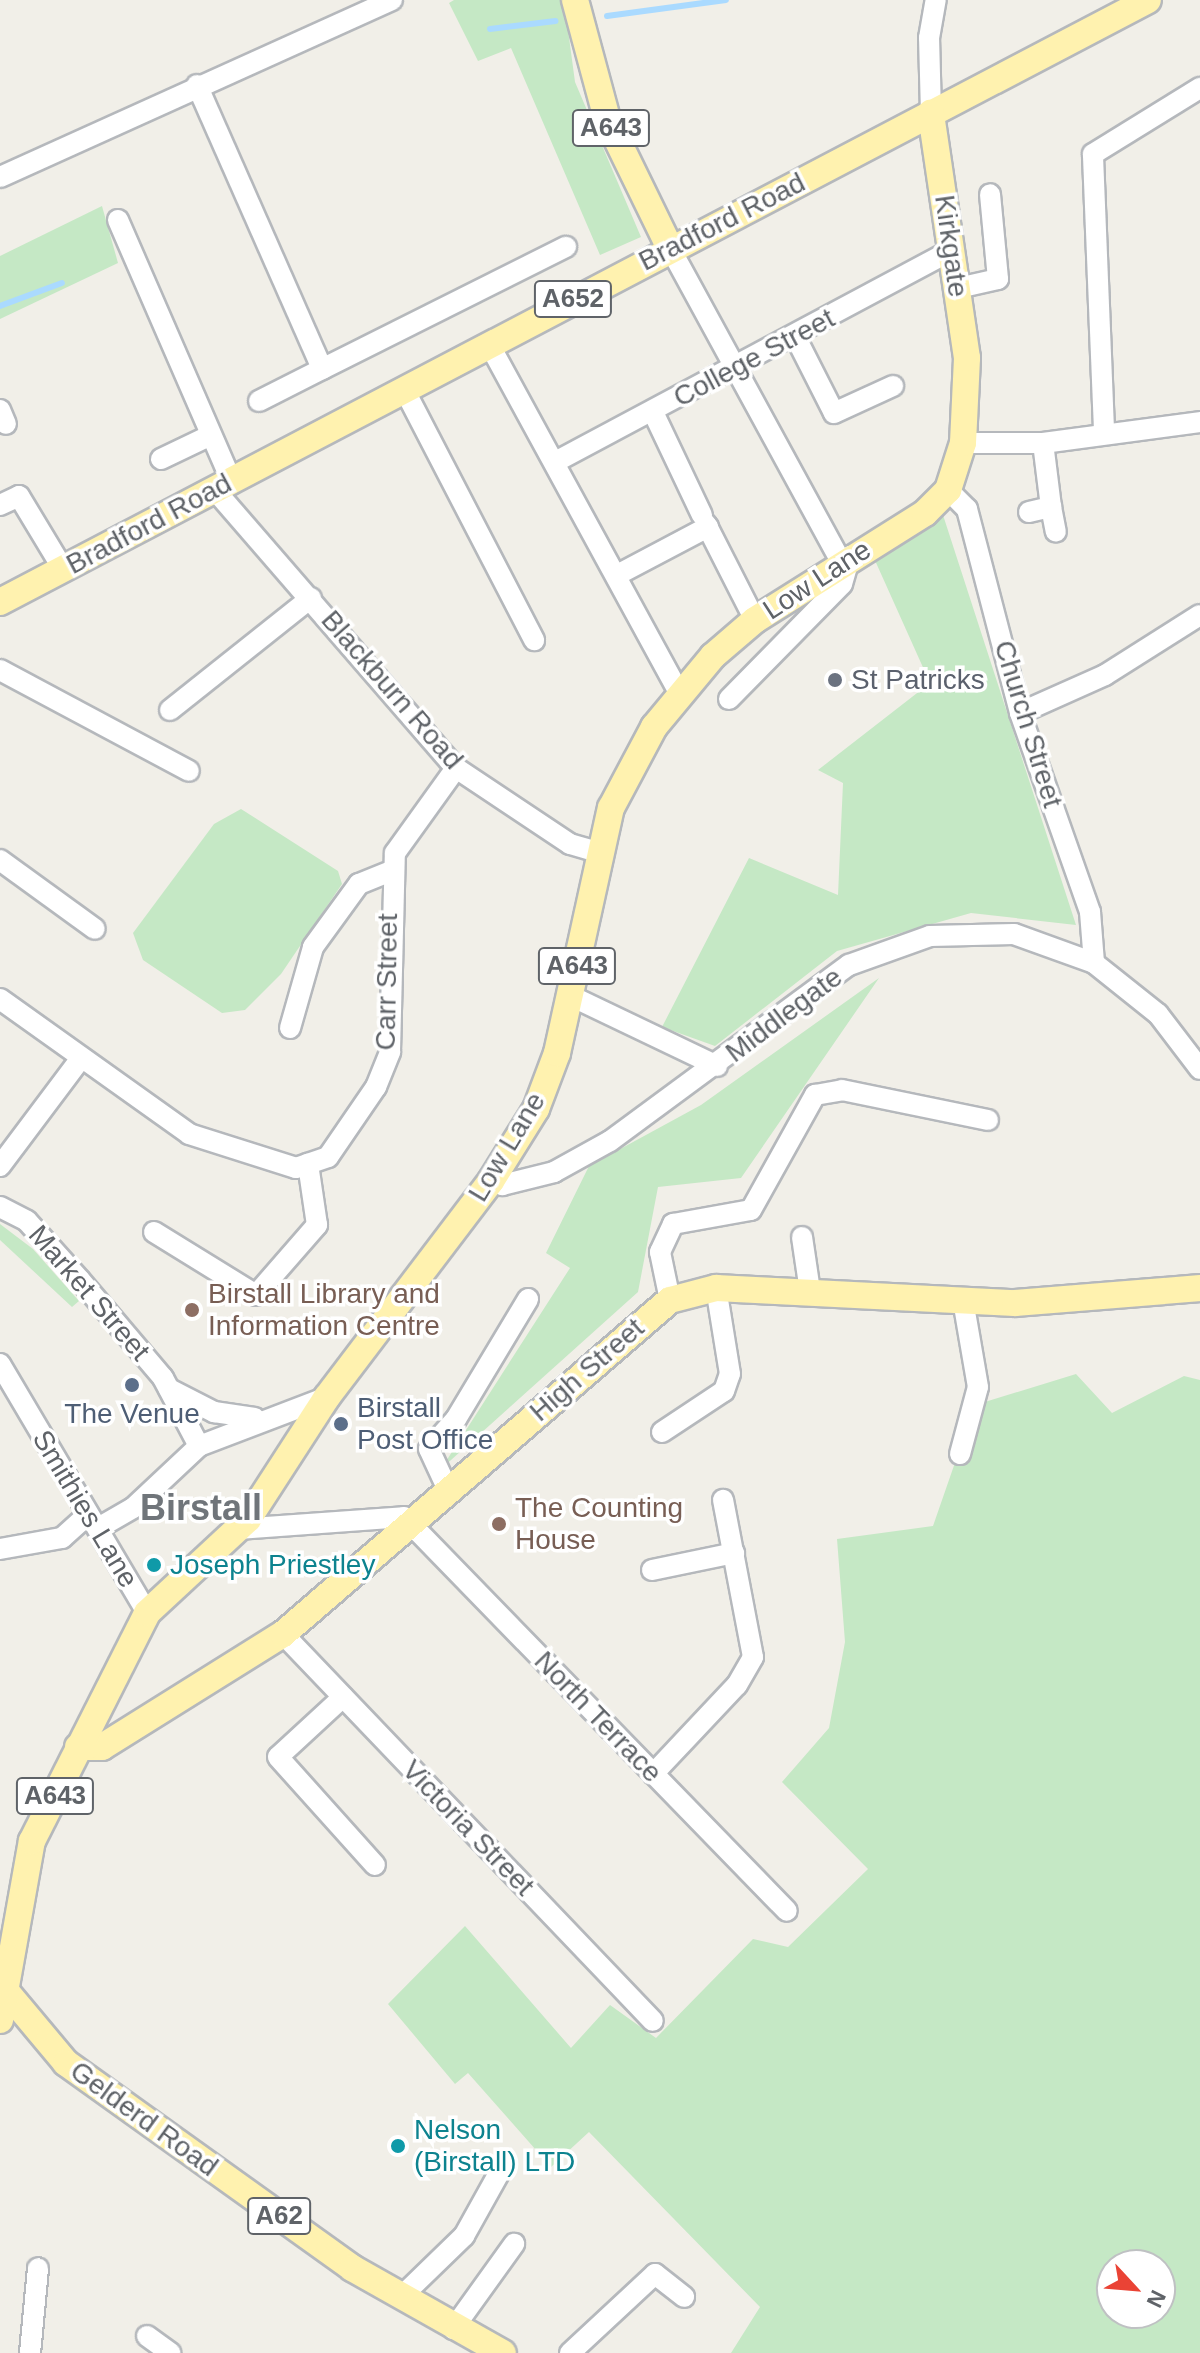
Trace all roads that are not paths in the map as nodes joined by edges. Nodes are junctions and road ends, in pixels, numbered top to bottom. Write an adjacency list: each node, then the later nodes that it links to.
1 (392, 0): 5 (street)
2 (575, 0): 12 (main road, A643)
3 (936, 0): 7 (street, Kirkgate)
4 (1148, 0): 7 (main road, Bradford Road / A652)
5 (197, 85): 8 (street); 18 (street)
6 (1198, 93): 24 (street)
7 (931, 113): 12 (main road, Bradford Road / A652); 13 (main road, Kirkgate)
8 (0, 177)
9 (990, 194): 14 (street)
10 (118, 220): 25 (street, Blackburn Road)
11 (566, 247): 18 (street)
12 (670, 248): 16 (main road, Bradford Road / A652); 17 (street)
13 (952, 250): 14 (main road, Kirkgate); 15 (street, College Street)
14 (958, 288): 26 (main road, Kirkgate)
15 (796, 338): 17 (street, College Street); 19 (street)
16 (489, 344): 20 (main road, Bradford Road / A652); 29 (street)
17 (738, 368): 22 (street, College Street); 37 (street)
18 (322, 369): 21 (street)
19 (893, 386)
20 (404, 389): 30 (main road, Bradford Road / A652); 44 (street)
21 (259, 401)
22 (653, 412): 29 (street, College Street); 35 (street)
23 (1200, 422): 24 (street)
24 (1104, 430): 27 (street)
25 (211, 435): 28 (street); 30 (street, Blackburn Road)
26 (963, 443): 27 (street); 31 (main road, Kirkgate)
27 (1043, 443): 33 (street)
28 (161, 459)
29 (555, 462): 39 (street)
30 (222, 485): 38 (main road, Bradford Road / A652); 40 (street, Blackburn Road)
31 (948, 490): 37 (main road, Low Lane); 49 (street, Church Street)
32 (0, 505): 38 (street)
33 (1051, 507): 34 (street); 36 (street)
34 (1029, 512)
35 (705, 522): 39 (street); 43 (street)
36 (1056, 532)
37 (846, 559): 43 (main road, Low Lane / A643); 47 (street)
38 (63, 569): 41 (main road, Bradford Road / A652)
39 (617, 575): 46 (street)
40 (311, 598): 48 (street); 50 (street, Blackburn Road)
41 (0, 602)
42 (1200, 615): 49 (street)
43 (755, 620): 46 (main road, Low Lane / A643)
44 (534, 640)
45 (0, 670): 51 (street)
46 (679, 693): 52 (main road, Low Lane / A643)
47 (729, 699)
48 (170, 710)
49 (1020, 713): 56 (street, Church Street)
50 (456, 768): 52 (street, Blackburn Road); 54 (street, Carr Street)
51 (189, 771)
52 (601, 853): 57 (main road, Low Lane / A643)
53 (0, 860): 55 (street)
54 (389, 872): 59 (street); 64 (street, Carr Street)
55 (95, 929)
56 (1094, 963): 61 (street, Middlegate); 62 (street, Middlegate)
57 (571, 996): 61 (street); 66 (main road, Low Lane / A643)
58 (0, 999): 60 (street)
59 (290, 1028)
60 (81, 1058): 64 (street); 65 (street)
61 (717, 1066): 66 (street, Middlegate)
62 (1200, 1069)
63 (988, 1120): 74 (street)
64 (308, 1164): 68 (street)
65 (0, 1166)
66 (491, 1181): 78 (main road, Low Lane / A643)
67 (0, 1207): 77 (street, Market Street)
68 (154, 1232)
69 (802, 1237): 72 (street)
70 (716, 1288): 72 (main road, High Street); 74 (main road, High Street); 80 (street)
71 (1200, 1288): 75 (main road, High Street)
72 (810, 1291): 75 (main road, High Street)
73 (528, 1299): 83 (street)
74 (670, 1300): 83 (main road, High Street)
75 (963, 1300): 82 (street)
76 (0, 1364): 85 (street, Smithies Lane)
77 (169, 1389): 79 (street, Market Street); 81 (street, Market Street)
78 (327, 1397): 79 (street); 87 (main road, Low Lane / A643)
79 (259, 1418): 81 (street)
80 (662, 1432)
81 (199, 1446): 85 (street)
82 (960, 1454)
83 (449, 1492): 86 (main road, High Street)
84 (723, 1500): 89 (street)
85 (92, 1522): 88 (street); 91 (street, Smithies Lane)
86 (409, 1522): 87 (street); 92 (main road, High Street); 95 (street, North Terrace)
87 (238, 1529): 91 (main road, Low Lane / A643)
88 (0, 1549)
89 (734, 1553): 90 (street); 95 (street)
90 (652, 1570)
91 (147, 1613): 94 (main road, A643)
92 (283, 1634): 93 (street, Victoria Street); 94 (main road, High Street)
93 (343, 1697): 96 (street); 100 (street, Victoria Street)
94 (78, 1747): 98 (main road, A643)
95 (653, 1774): 97 (street, North Terrace)
96 (375, 1865)
97 (787, 1911)
98 (3, 1989): 99 (main road, A643); 104 (main road, Gelderd Road / A62)
99 (0, 2020)
100 (653, 2021)
101 (503, 2166): 104 (street)
102 (514, 2244): 106 (street)
103 (38, 2268): 108 (street)
104 (401, 2297): 106 (main road, Gelderd Road / A62)
105 (684, 2297): 111 (street)
106 (453, 2329): 110 (main road, Gelderd Road / A62)
107 (147, 2336): 109 (street)
108 (30, 2353)
109 (170, 2353)
110 (501, 2353)
111 (570, 2353)

